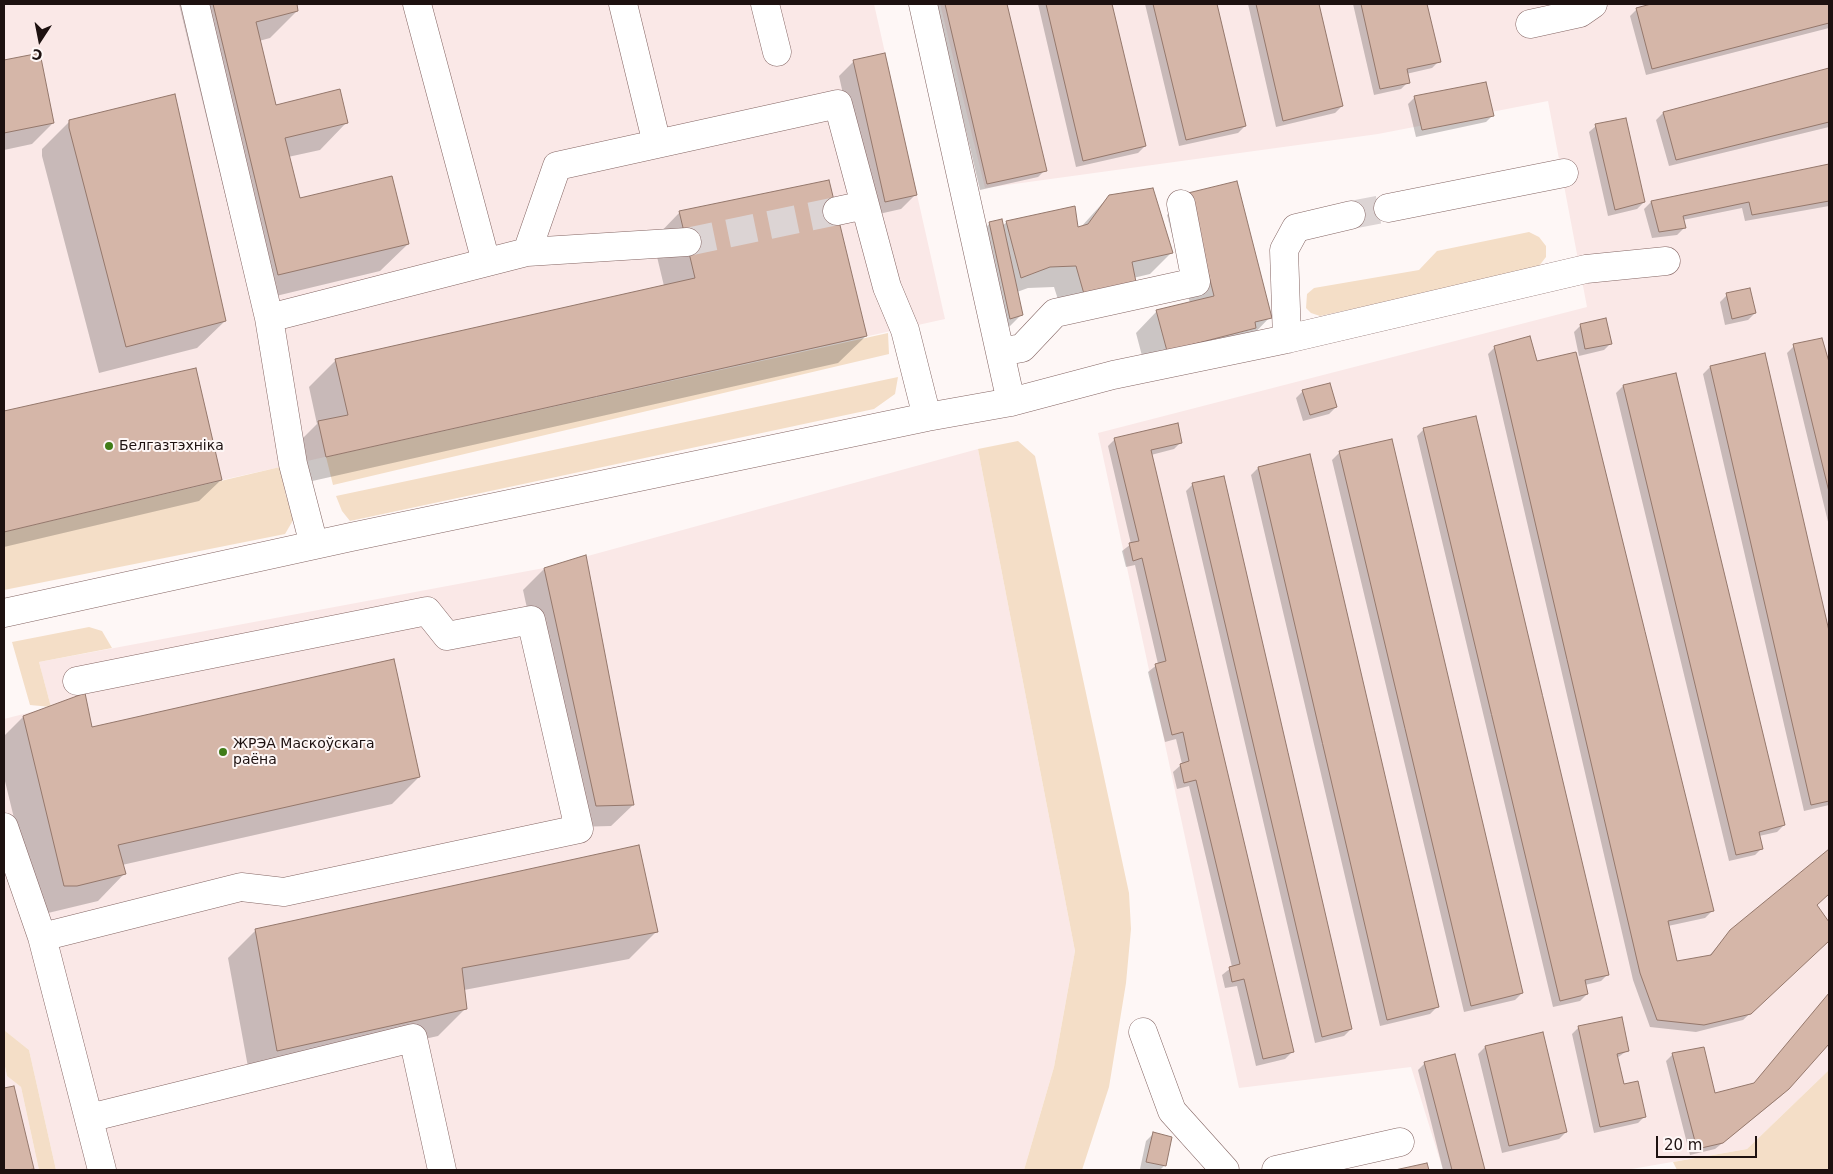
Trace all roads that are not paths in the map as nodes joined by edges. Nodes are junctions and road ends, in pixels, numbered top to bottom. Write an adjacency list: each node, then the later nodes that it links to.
1 (195, 4): 20 (lane)
2 (417, 4): 19 (lane)
3 (623, 4): 9 (lane)
4 (765, 4): 8 (lane)
5 (923, 4): 22 (lane)
6 (1592, 4): 7 (lane)
7 (1530, 24)
8 (777, 52)
9 (656, 144): 12 (lane); 17 (lane)
10 (1564, 173): 13 (lane)
11 (1181, 204): 22 (lane)
12 (865, 205): 14 (lane); 24 (lane)
13 (1388, 208)
14 (837, 211)
15 (1351, 215): 21 (lane)
16 (687, 242): 17 (lane)
17 (527, 252): 19 (lane)
18 (1666, 261): 21 (lane)
19 (486, 262): 20 (lane)
20 (269, 318): 25 (lane)
21 (1287, 339): 23 (lane)
22 (1000, 352): 23 (lane)
23 (1012, 402): 24 (lane)
24 (927, 417): 25 (lane)
25 (314, 545): 26 (lane)
26 (4, 613)
27 (77, 681): 29 (lane)
28 (4, 827): 29 (lane)
29 (42, 936): 31 (lane)
30 (1143, 1032): 35 (lane)
31 (89, 1118): 33 (lane); 34 (lane)
32 (1400, 1142): 36 (lane)
33 (102, 1170)
34 (442, 1170)
35 (1225, 1170)
36 (1276, 1170)

